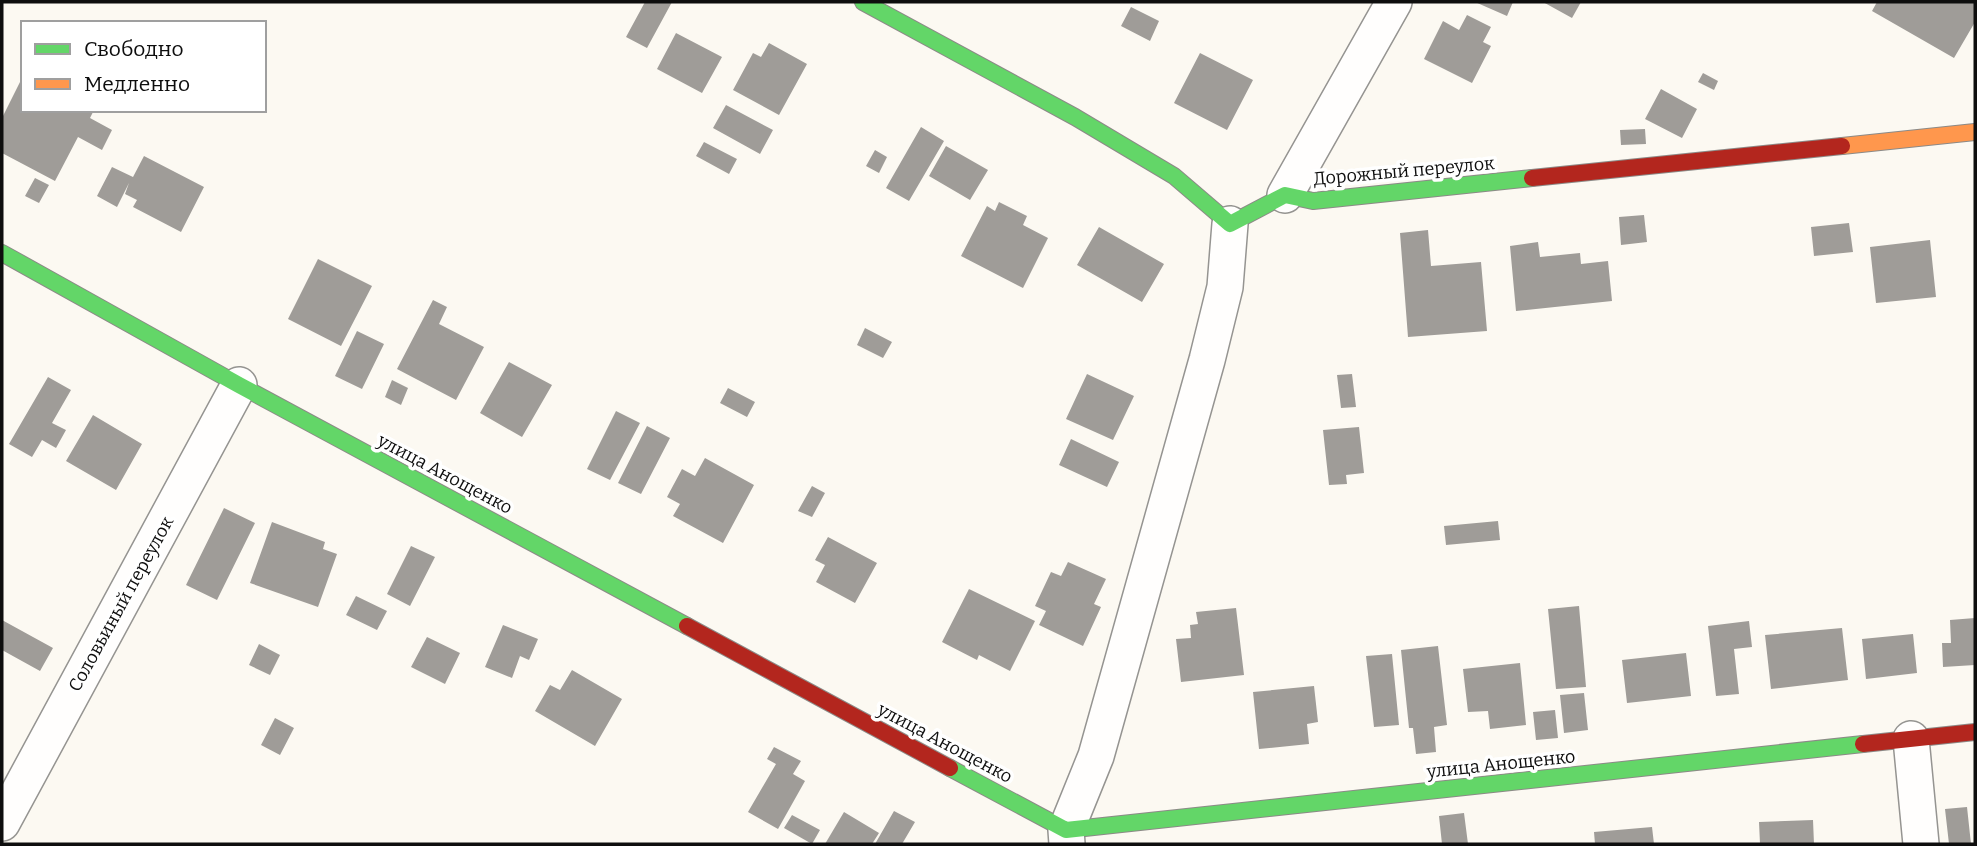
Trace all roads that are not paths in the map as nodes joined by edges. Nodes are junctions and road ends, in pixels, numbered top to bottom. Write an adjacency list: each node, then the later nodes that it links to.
1 (863, 2): 5 (street)
2 (1394, 2): 4 (street)
3 (1975, 132): 4 (street, Дорожный переулок)
4 (1285, 195): 5 (street)
5 (1230, 224): 11 (street)
6 (2, 253): 7 (street, улица Анощенко)
7 (239, 385): 10 (street, Соловьиный переулок); 11 (street, улица Анощенко)
8 (1975, 732): 9 (street, улица Анощенко)
9 (1911, 739): 11 (street, улица Анощенко); 12 (street)
10 (2, 823)
11 (1066, 837)
12 (1921, 844)

